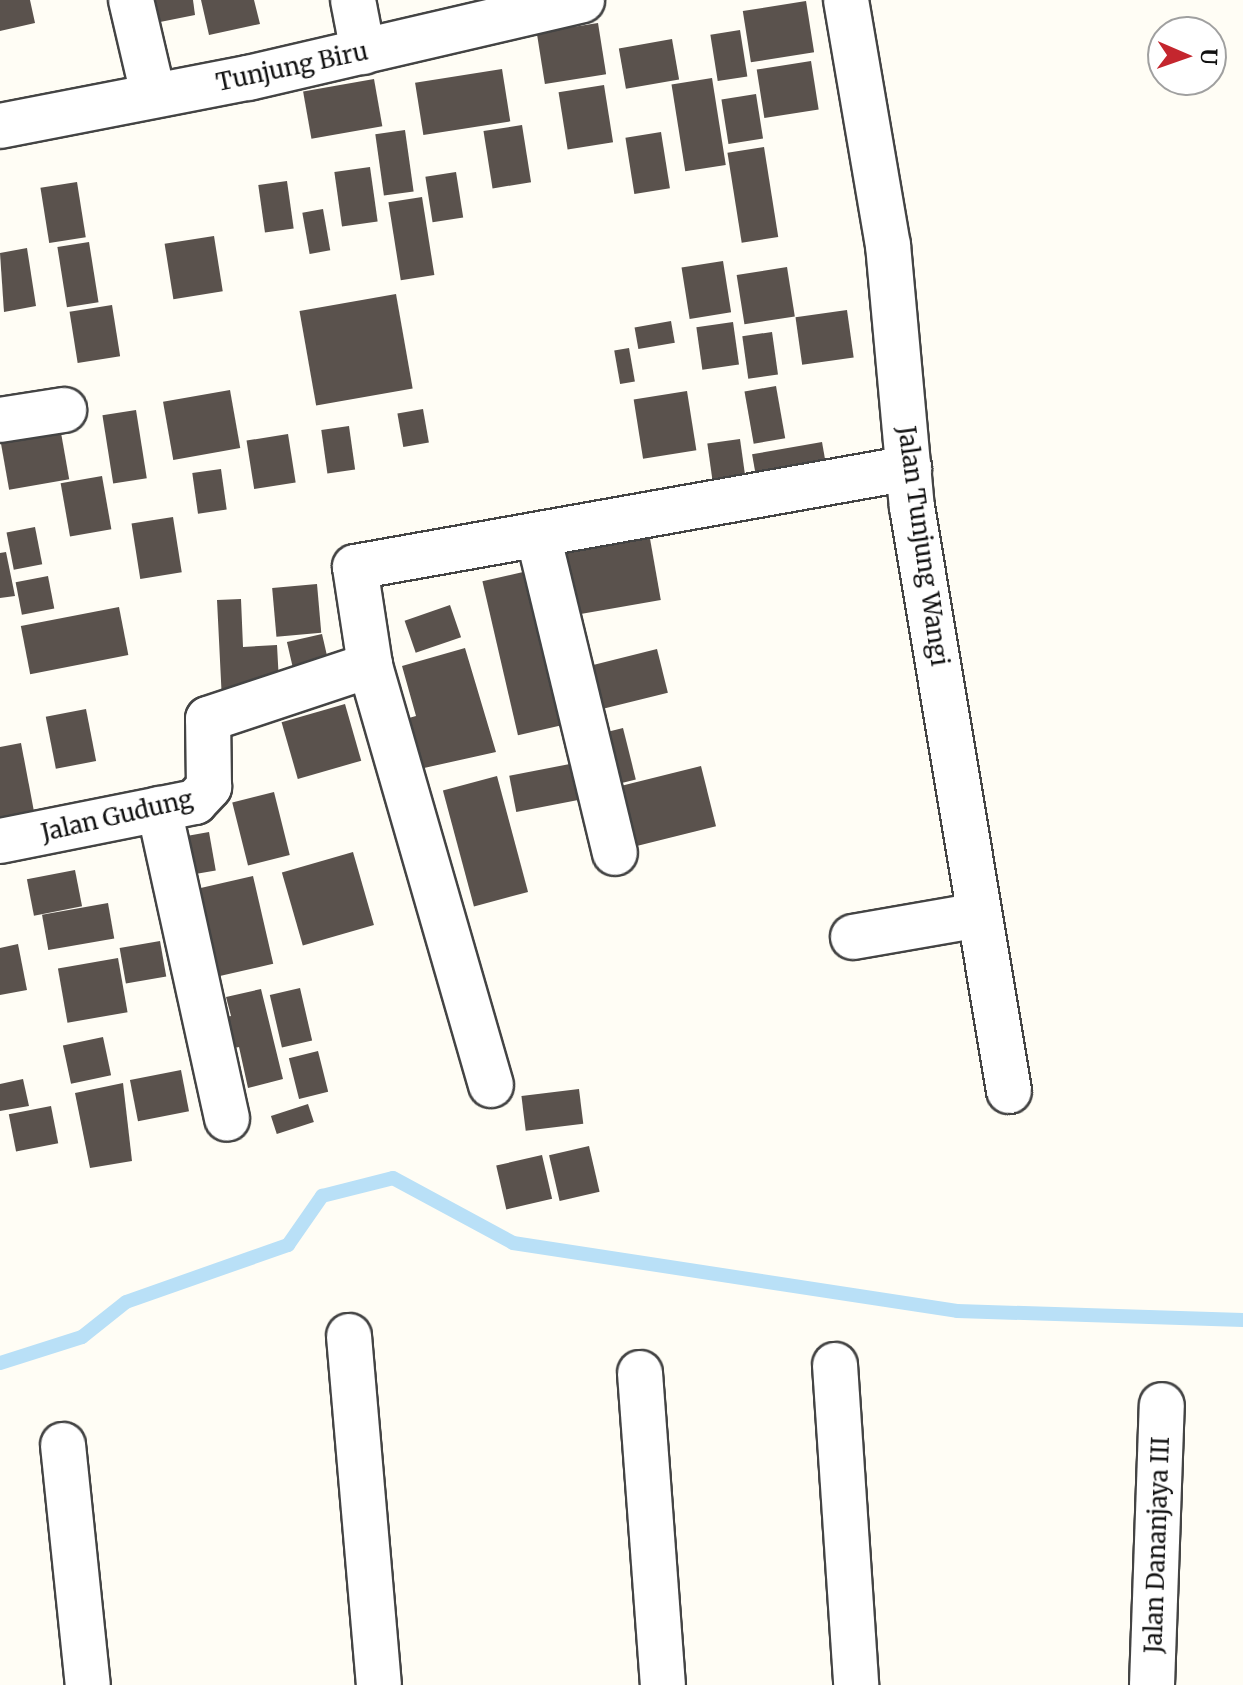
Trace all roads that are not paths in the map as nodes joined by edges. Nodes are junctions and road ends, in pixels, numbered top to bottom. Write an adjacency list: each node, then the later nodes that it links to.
1 (131, 0): 6 (street)
2 (353, 0): 5 (street)
3 (582, 0): 5 (street, Tunjung Biru)
4 (846, 0): 10 (street, Jalan Tunjung Wangi)
5 (363, 52): 6 (street, Tunjung Biru)
6 (153, 94): 7 (street, Tunjung Biru)
7 (0, 126)
8 (64, 410): 9 (street)
9 (0, 420)
10 (909, 468): 11 (street); 16 (street, Jalan Tunjung Wangi)
11 (538, 535): 12 (street); 15 (street)
12 (370, 665): 13 (street, Jalan Gudung); 18 (street)
13 (159, 809): 14 (street, Jalan Gudung); 20 (street)
14 (0, 841)
15 (615, 853)
16 (979, 915): 17 (street); 19 (street, Jalan Tunjung Wangi)
17 (853, 937)
18 (491, 1085)
19 (1009, 1091)
20 (227, 1119)
21 (349, 1336): 27 (street)
22 (835, 1365): 29 (street)
23 (640, 1373): 28 (street)
24 (1162, 1405): 30 (street, Jalan Dananjaya III)
25 (63, 1445): 26 (street)
26 (88, 1685)
27 (379, 1685)
28 (663, 1685)
29 (856, 1685)
30 (1152, 1685)

